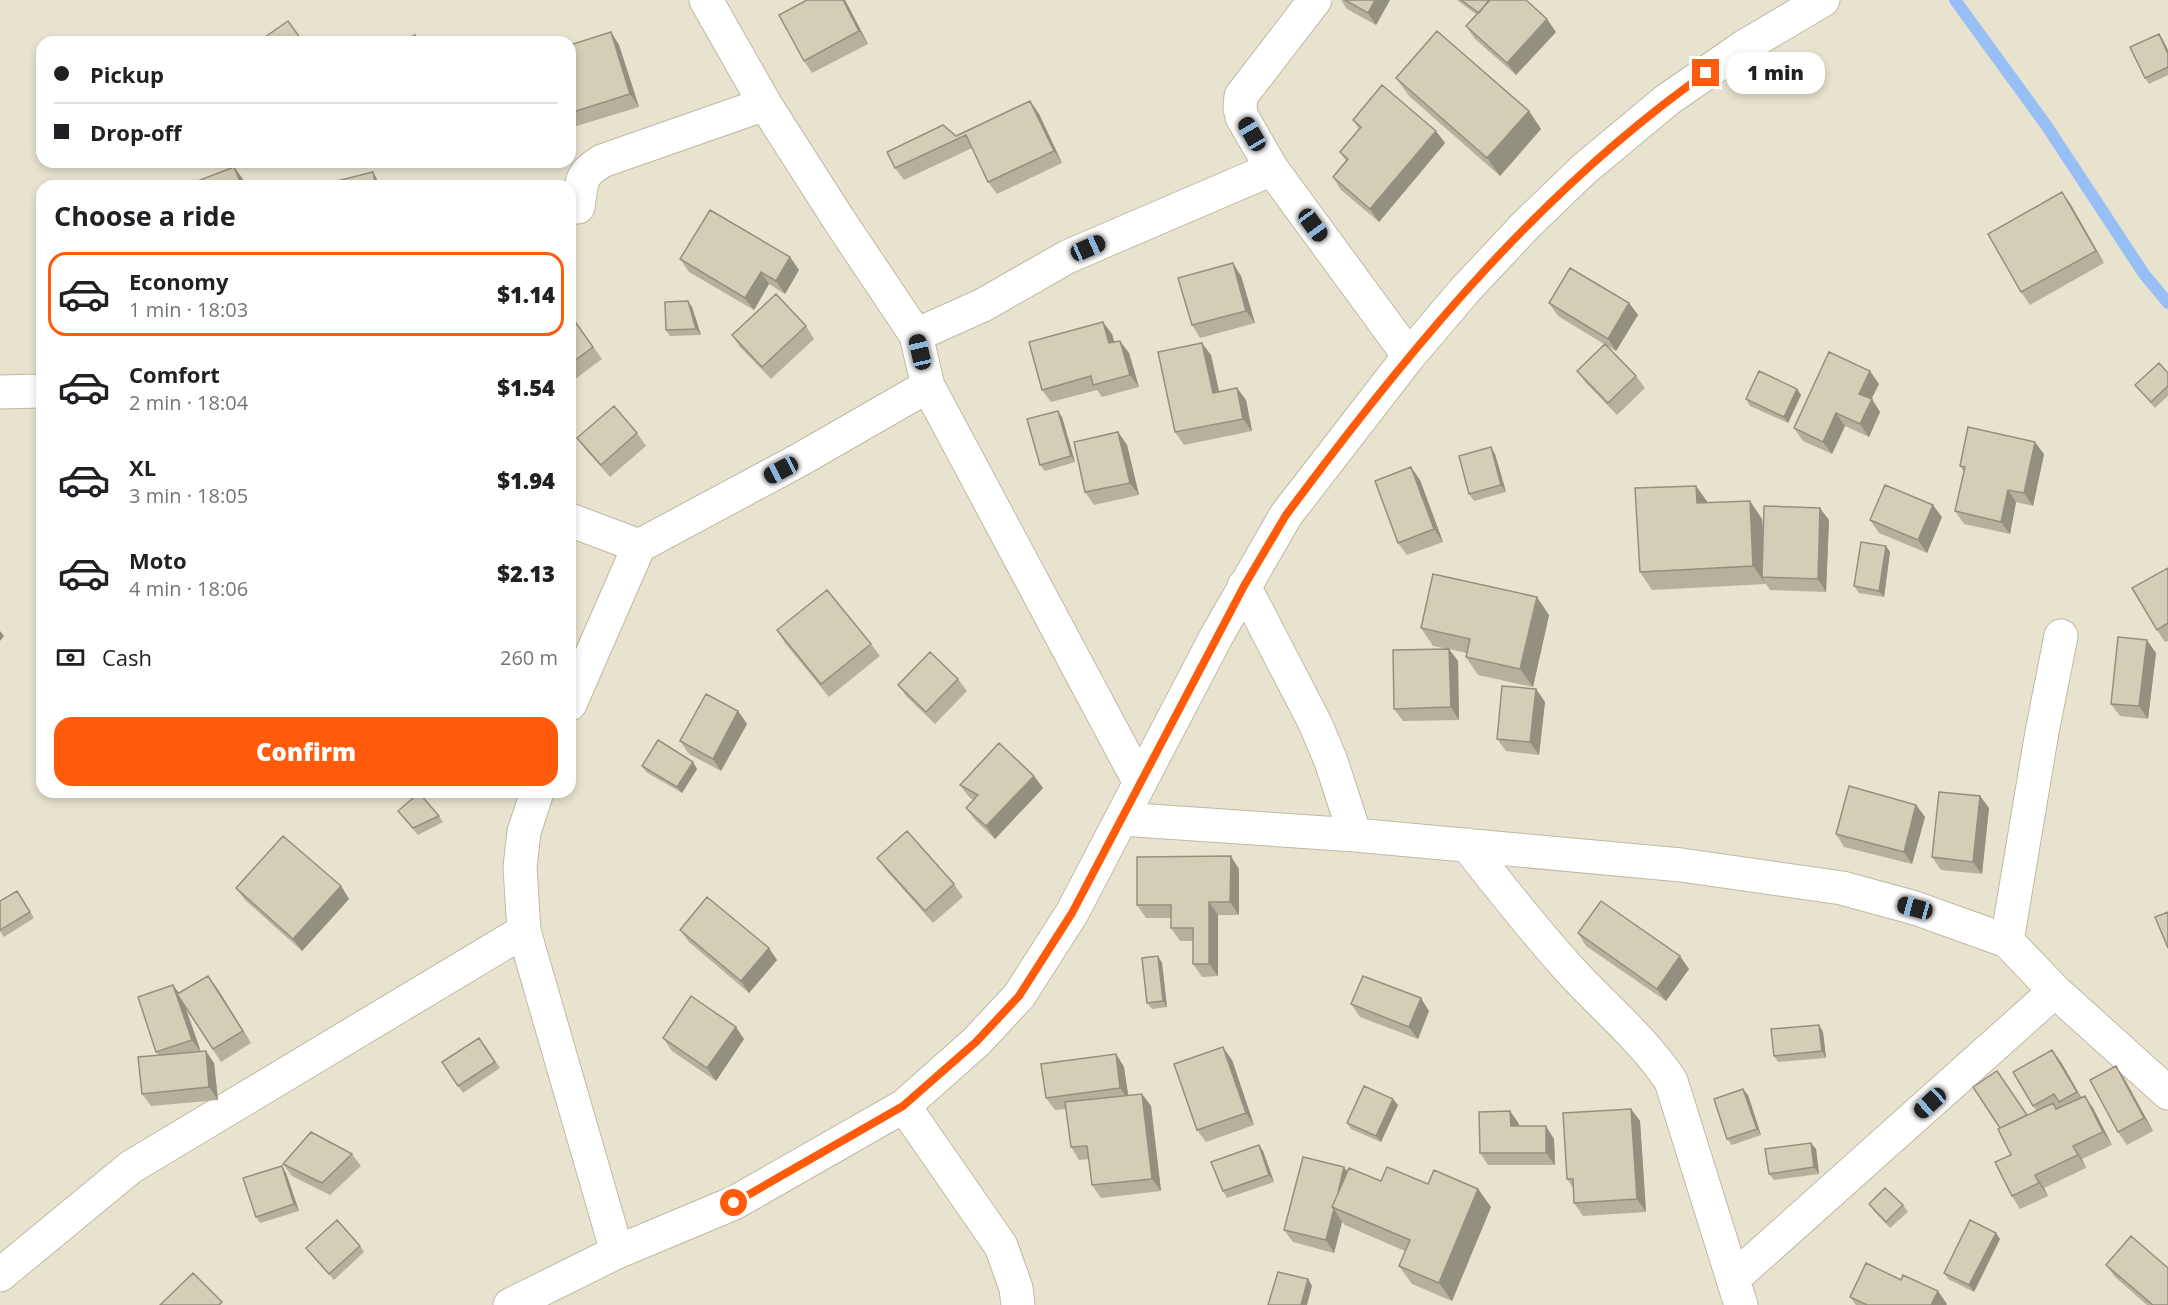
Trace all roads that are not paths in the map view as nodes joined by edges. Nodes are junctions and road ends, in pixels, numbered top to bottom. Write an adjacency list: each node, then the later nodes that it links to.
1 (706, 0): 4 (street)
2 (1315, 0): 5 (street)
3 (1823, 0): 8 (street)
4 (765, 104): 6 (street); 7 (street)
5 (1272, 169): 7 (street); 8 (street)
6 (578, 207)
7 (916, 335): 9 (street)
8 (1409, 356): 14 (street)
9 (928, 386): 13 (street); 17 (street)
10 (36, 391): 11 (street)
11 (0, 392)
12 (576, 522): 13 (street)
13 (639, 546): 16 (street)
14 (1244, 586): 17 (street); 20 (street)
15 (2061, 636): 23 (street)
16 (576, 690)
17 (1140, 783): 19 (street)
18 (535, 798): 22 (street)
19 (1121, 819): 20 (street); 26 (street)
20 (1355, 835): 21 (street)
21 (1467, 845): 23 (street); 29 (street)
22 (524, 931): 27 (street); 28 (street)
23 (2007, 941): 24 (street)
24 (2055, 991): 25 (street); 29 (street)
25 (2168, 1093)
26 (903, 1106): 27 (street); 31 (street)
27 (617, 1252): 30 (street)
28 (0, 1275)
29 (1738, 1292)
30 (510, 1305)
31 (1017, 1305)

